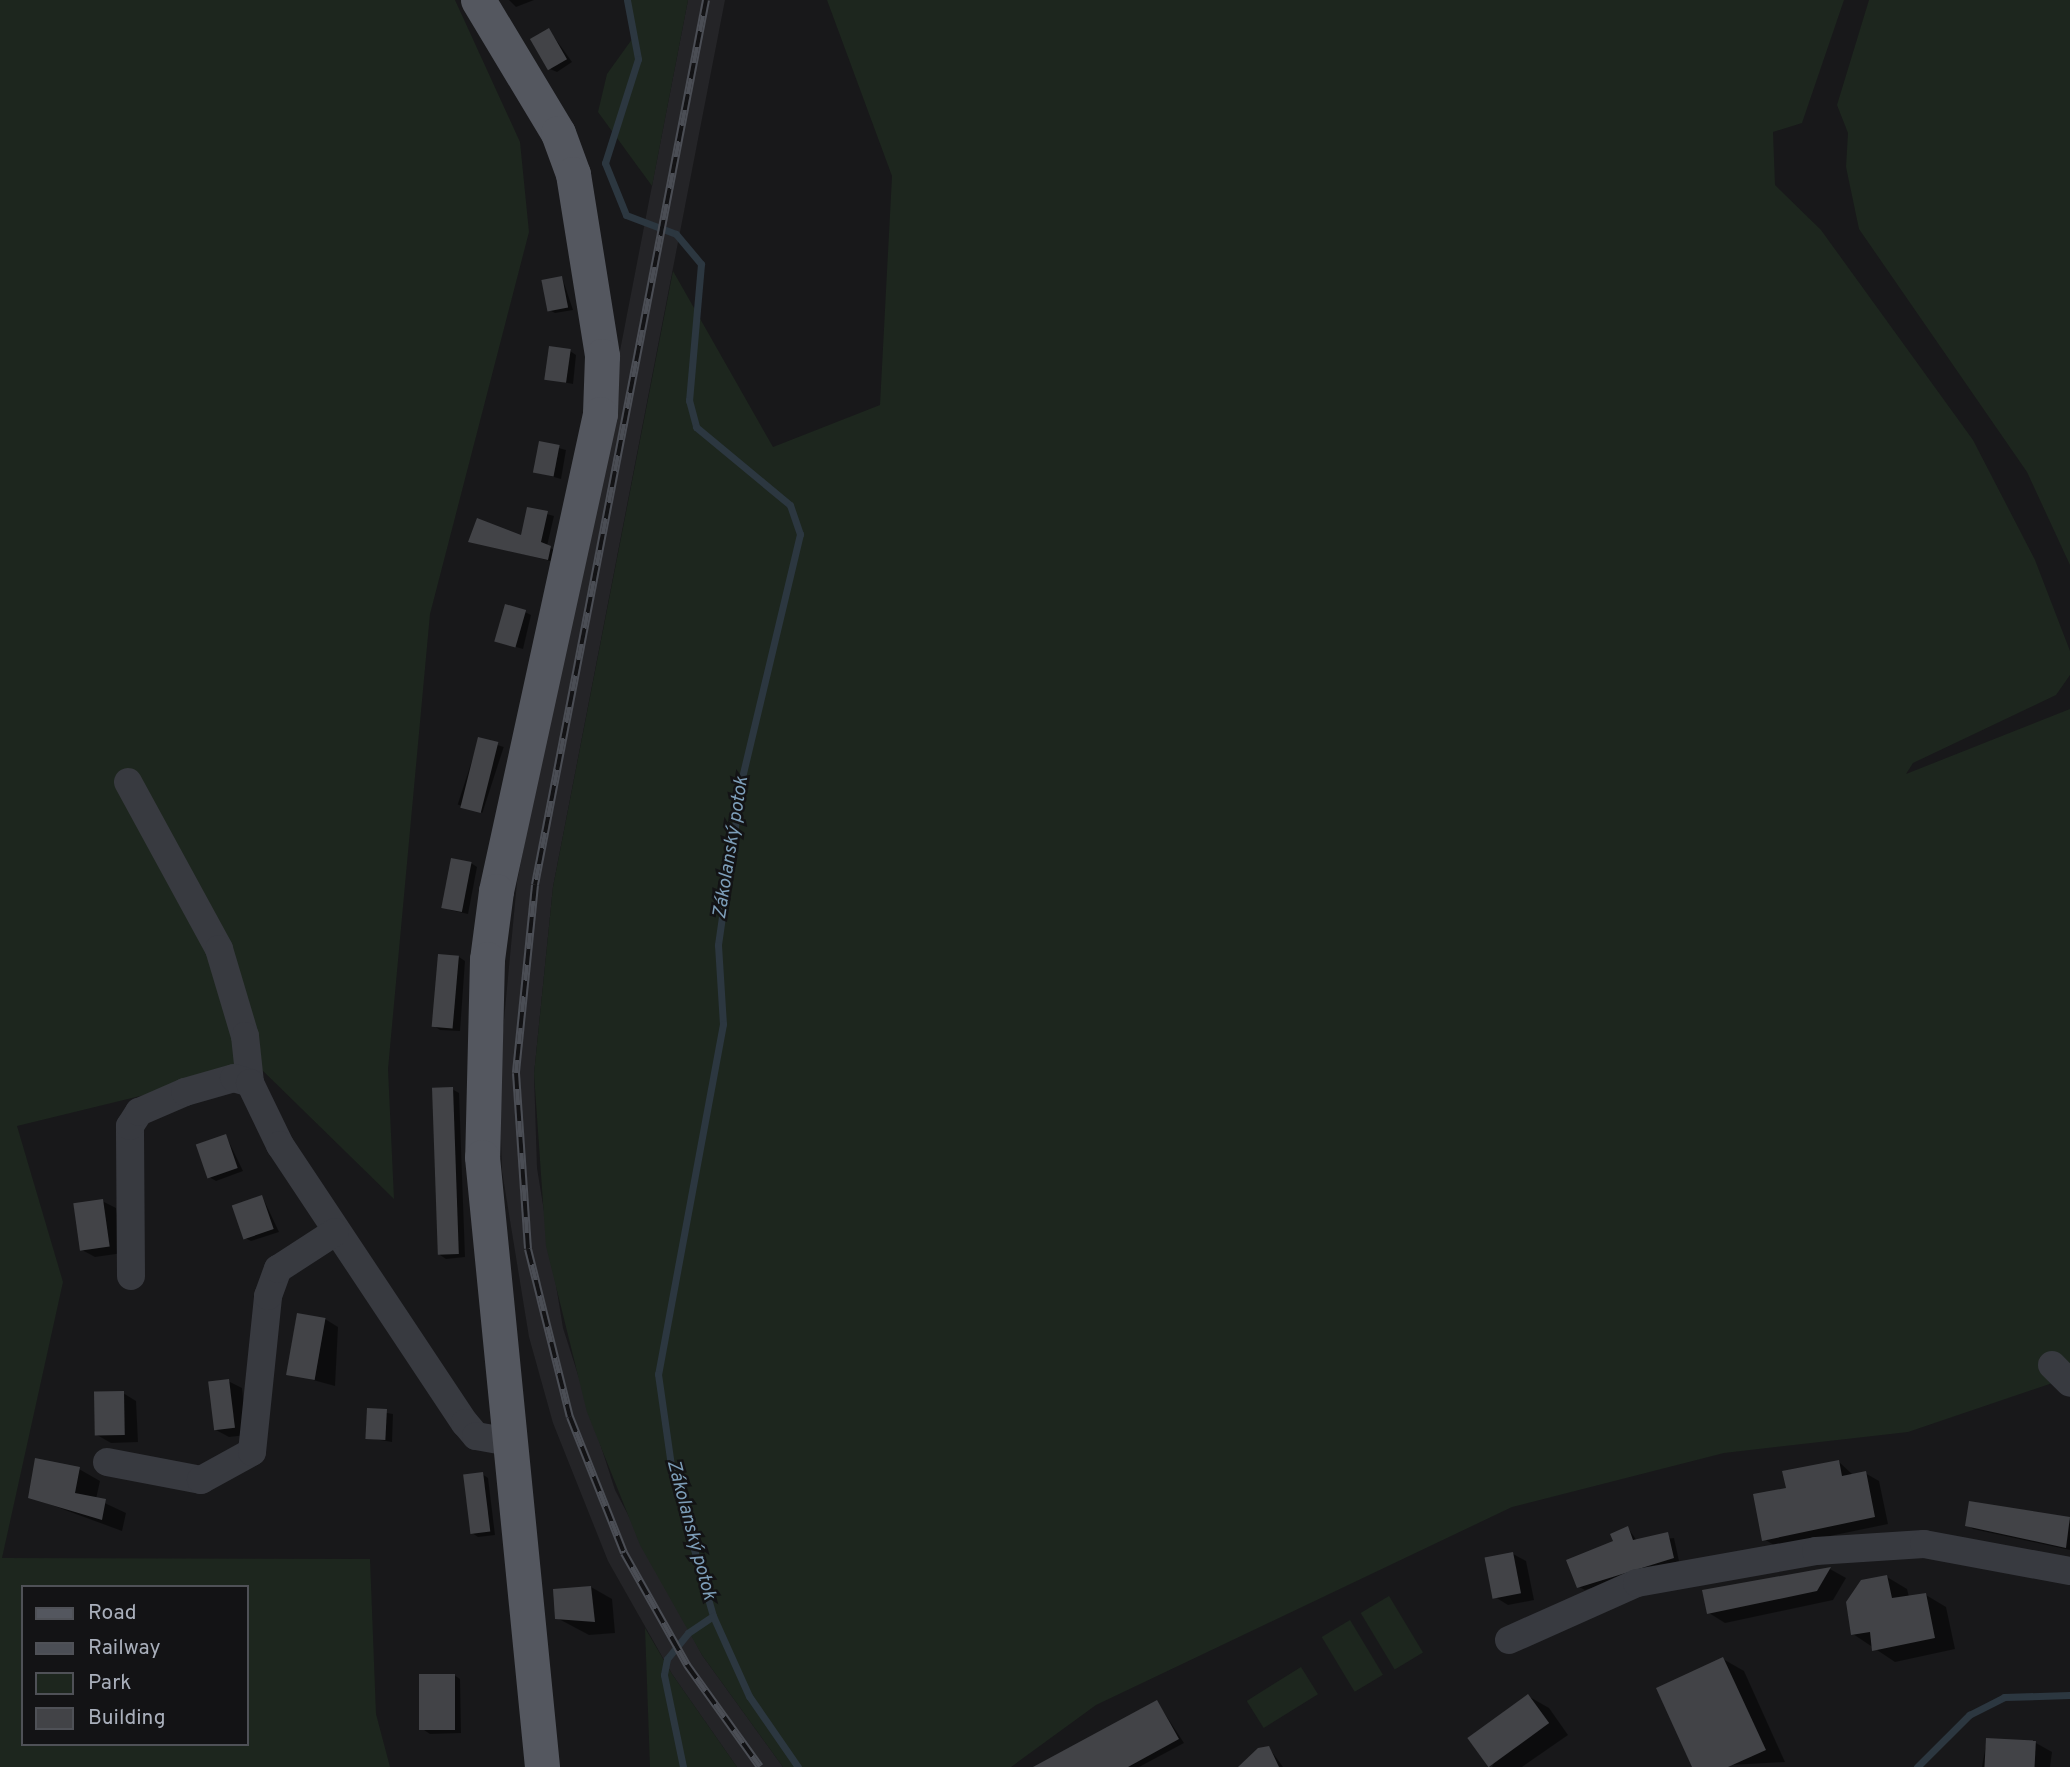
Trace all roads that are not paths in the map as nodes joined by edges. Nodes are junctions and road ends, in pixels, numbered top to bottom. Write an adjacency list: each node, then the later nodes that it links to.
1 (478, 0): 6 (main road)
2 (128, 782): 3 (street)
3 (250, 1083): 4 (street); 5 (street)
4 (335, 1232): 6 (street); 7 (street)
5 (131, 1276)
6 (509, 1442): 10 (main road)
7 (107, 1462)
8 (2070, 1571): 9 (street)
9 (1509, 1640)
10 (542, 1767)

